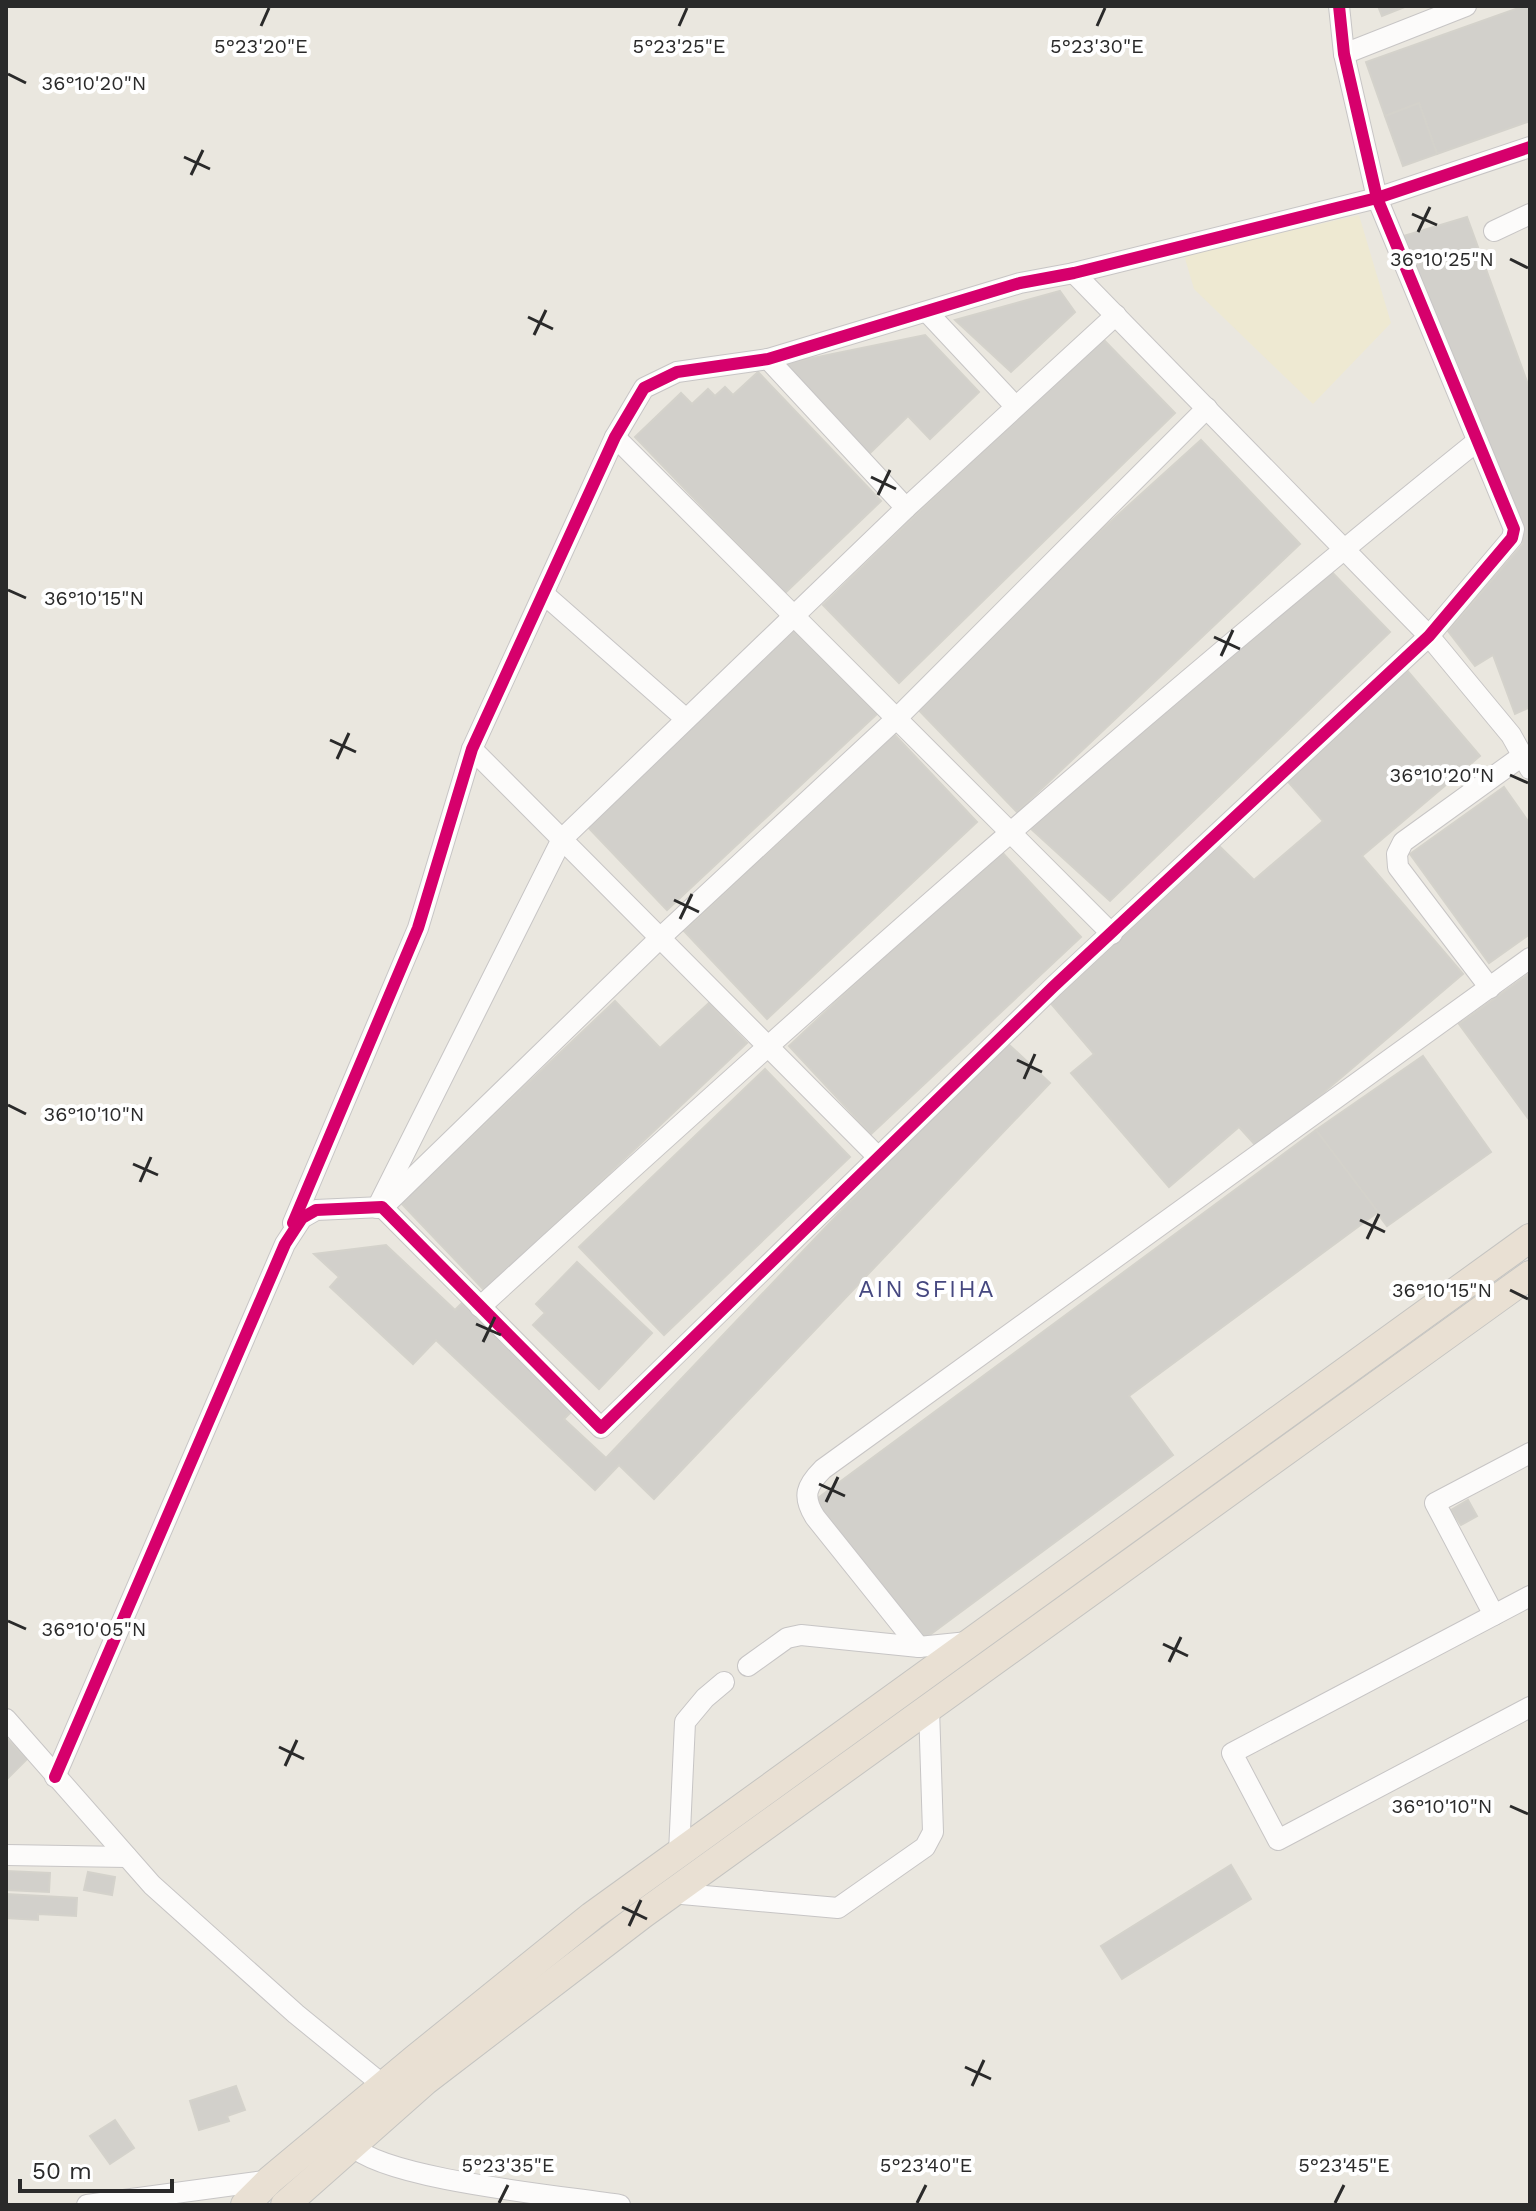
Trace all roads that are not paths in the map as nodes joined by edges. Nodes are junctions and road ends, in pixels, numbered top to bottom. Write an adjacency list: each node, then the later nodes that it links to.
1 (1339, 6): 3 (street)
2 (1466, 6): 3 (street)
3 (1344, 54): 5 (street)
4 (1530, 147): 5 (street)
5 (1377, 198): 8 (street); 15 (street)
6 (1530, 214): 7 (street)
7 (1494, 231)
8 (1074, 273): 9 (street); 10 (street)
9 (928, 313): 11 (street); 12 (street)
10 (1116, 315): 12 (street); 13 (street)
11 (768, 359): 14 (street); 16 (street)
12 (1015, 406): 16 (street)
13 (1207, 408): 17 (street); 21 (street)
14 (615, 437): 18 (street); 19 (street)
15 (1476, 442): 17 (street); 20 (street)
16 (906, 508): 19 (street)
17 (1344, 548): 20 (street); 27 (street)
18 (545, 595): 22 (street); 25 (street)
19 (793, 615): 21 (street); 22 (street)
20 (1429, 636): 24 (street); 29 (street)
21 (897, 718): 27 (street); 30 (street)
22 (686, 719): 28 (street)
23 (1530, 726): 24 (street)
24 (1511, 735): 26 (street)
25 (472, 749): 28 (street); 37 (street)
26 (1526, 763): 32 (street)
27 (1009, 832): 29 (street); 33 (street)
28 (562, 839): 30 (street); 35 (street)
29 (1112, 934): 34 (street)
30 (660, 938): 33 (street); 35 (street)
31 (1530, 958): 32 (street)
32 (1490, 988): 44 (street)
33 (767, 1046): 34 (street); 39 (street)
34 (877, 1156): 39 (street)
35 (380, 1208): 37 (street); 39 (street)
36 (1530, 1238): 43 (highway)
37 (285, 1244): 50 (street)
38 (1530, 1275): 48 (highway)
39 (480, 1307)
40 (1530, 1453): 42 (street)
41 (1530, 1596): 42 (street)
42 (1494, 1615): 47 (street)
43 (968, 1642): 44 (street); 51 (highway)
44 (919, 1647): 45 (street)
45 (748, 1666)
46 (724, 1682): 51 (street)
47 (1530, 1707)
48 (929, 1708): 54 (highway); 54 (street)
49 (6, 1719): 50 (street)
50 (55, 1777): 53 (street)
51 (679, 1853): 55 (highway)
52 (6, 1855): 53 (street)
53 (127, 1857): 55 (street)
54 (671, 1893): 56 (highway)
55 (383, 2085): 57 (highway)
56 (351, 2145): 58 (highway); 61 (street)
57 (270, 2180): 58 (street); 59 (street); 60 (highway)
58 (291, 2199)
59 (87, 2205)
60 (245, 2205)
61 (620, 2205)

